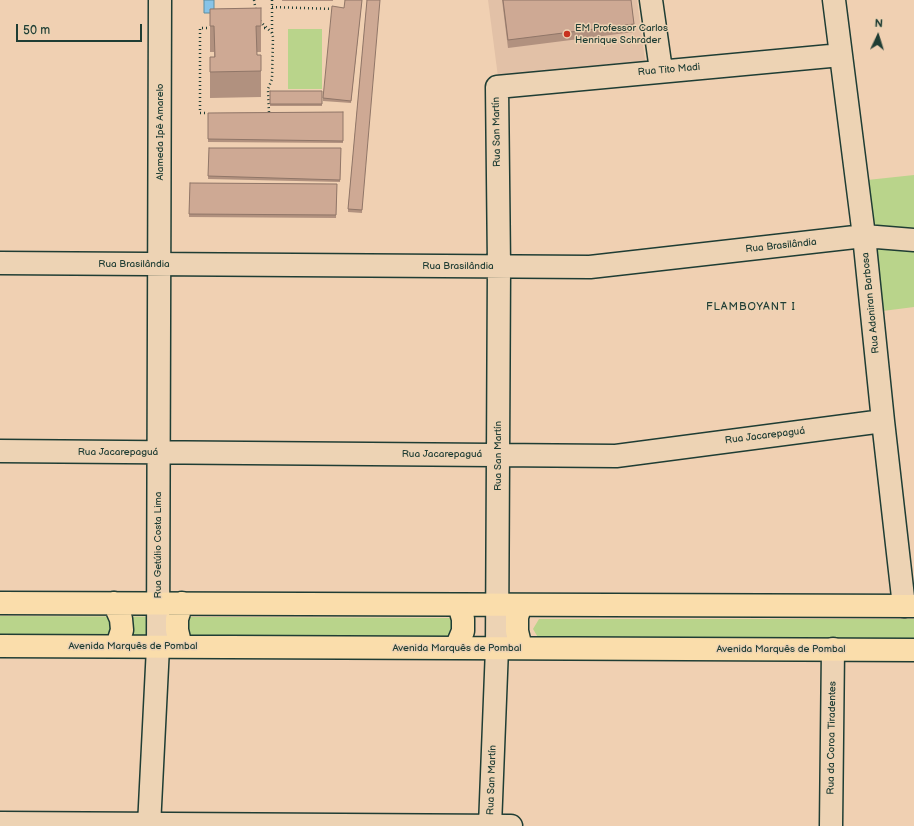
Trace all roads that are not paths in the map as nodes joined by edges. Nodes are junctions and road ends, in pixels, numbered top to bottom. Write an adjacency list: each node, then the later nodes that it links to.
1 (160, 0): 10 (street, Alameda Ipê Amarelo)
2 (651, 0): 5 (street)
3 (834, 0): 4 (street, Rua Adoniran Barbosa)
4 (841, 55): 5 (street, Rua Tito Madi); 7 (street, Rua Adoniran Barbosa)
5 (661, 70): 6 (street, Rua Tito Madi)
6 (497, 87): 11 (street, Rua San Martín)
7 (864, 236): 8 (street, Rua Brasilândia); 11 (street, Rua Brasilândia); 12 (street, Rua Adoniran Barbosa)
8 (914, 240)
9 (0, 264): 10 (street, Rua Brasilândia)
10 (159, 264): 11 (street, Rua Brasilândia); 14 (street, Rua Getúlio Costa Lima)
11 (499, 266): 15 (street, Rua San Martín)
12 (882, 421): 15 (street, Rua Jacarepaguá); 23 (street, Rua Adoniran Barbosa)
13 (0, 451): 14 (street, Rua Jacarepaguá)
14 (159, 452): 15 (street, Rua Jacarepaguá); 18 (street, Rua Getúlio Costa Lima)
15 (498, 455): 21 (street, Rua San Martín)
16 (0, 603): 17 (main road)
17 (114, 603): 18 (main road); 25 (main road)
18 (158, 603): 19 (main road); 27 (street, Rua Getúlio Costa Lima)
19 (182, 603): 20 (main road); 26 (main road)
20 (460, 605): 21 (main road); 28 (main road)
21 (497, 605): 22 (main road); 29 (street, Rua San Martín)
22 (521, 605): 23 (main road); 30 (main road)
23 (909, 606)
24 (0, 646): 25 (main road, Avenida Marquês de Pombal)
25 (117, 646): 27 (main road, Avenida Marquês de Pombal)
26 (181, 646): 27 (main road, Avenida Marquês de Pombal); 28 (main road, Avenida Marquês de Pombal)
27 (158, 647): 34 (street, Rua Getúlio Costa Lima)
28 (456, 648): 29 (main road, Avenida Marquês de Pombal)
29 (497, 648): 30 (main road, Avenida Marquês de Pombal); 35 (street, Rua San Martín)
30 (521, 648): 31 (main road, Avenida Marquês de Pombal)
31 (833, 649): 32 (main road, Avenida Marquês de Pombal); 37 (street, Rua da Coroa Tiradentes)
32 (914, 650)
33 (0, 823): 34 (street)
34 (149, 825): 35 (street)
35 (490, 826): 36 (street)
36 (511, 826)
37 (831, 826)

